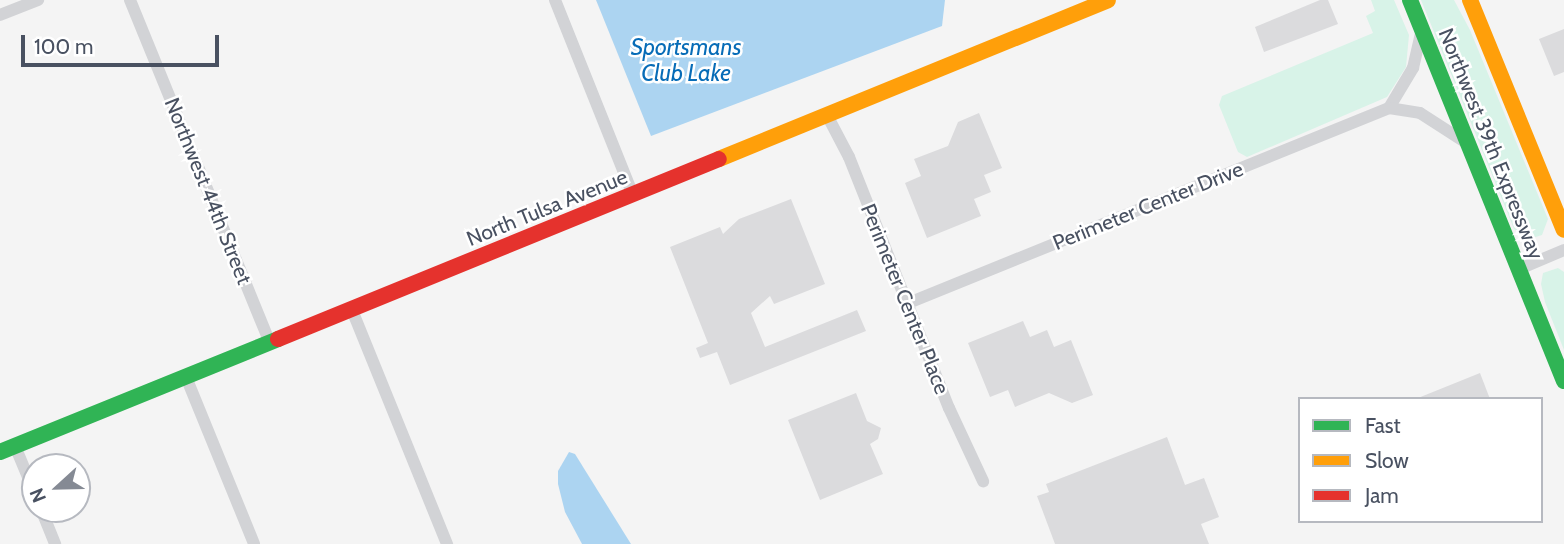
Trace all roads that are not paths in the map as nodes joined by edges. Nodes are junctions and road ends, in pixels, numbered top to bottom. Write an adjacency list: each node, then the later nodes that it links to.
1 (38, 0): 7 (street)
2 (130, 0): 18 (street, Northwest 44th Street)
3 (555, 0): 12 (street)
4 (1108, 0): 10 (main road, North Tulsa Avenue)
5 (1410, 0): 8 (main road, Northwest 39th Expressway)
6 (1470, 0): 13 (main road, Northwest 39th Expressway)
7 (0, 15)
8 (1422, 27): 9 (street); 11 (main road, Northwest 39th Expressway)
9 (1389, 108): 11 (street); 16 (street, Perimeter Center Drive)
10 (828, 117): 12 (main road, North Tulsa Avenue); 16 (street, Perimeter Center Place)
11 (1468, 145): 15 (main road, Northwest 39th Expressway)
12 (634, 195): 17 (main road, North Tulsa Avenue)
13 (1564, 230)
14 (1564, 250): 15 (street)
15 (1519, 269): 20 (main road, Northwest 39th Expressway)
16 (906, 304): 23 (street, Perimeter Center Place)
17 (352, 310): 18 (main road, North Tulsa Avenue); 27 (street)
18 (270, 343): 19 (main road, North Tulsa Avenue)
19 (186, 377): 21 (main road, North Tulsa Avenue); 26 (street)
20 (1564, 381)
21 (8, 449): 22 (street)
22 (21, 471)
23 (984, 481)
24 (47, 523): 25 (street)
25 (55, 544)
26 (254, 544)
27 (447, 544)

